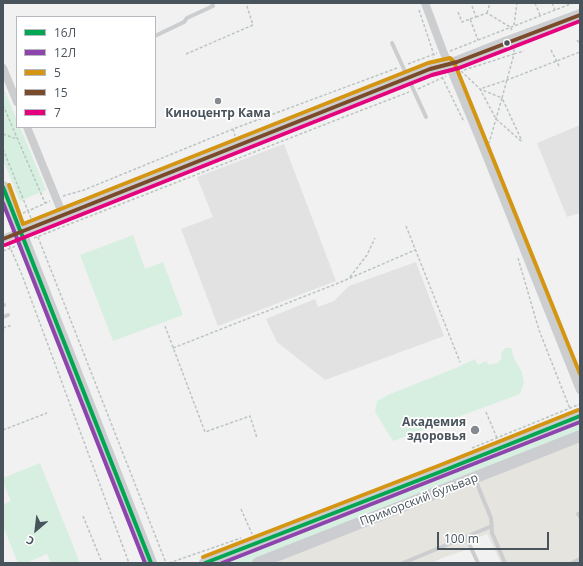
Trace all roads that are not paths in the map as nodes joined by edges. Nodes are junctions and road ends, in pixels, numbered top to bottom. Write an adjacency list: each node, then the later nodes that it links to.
1 (212, 3): 4 (lane)
2 (425, 3): 7 (street)
3 (580, 15): 7 (street)
4 (156, 36)
5 (392, 43): 8 (lane)
6 (3, 68): 9 (street)
7 (454, 70): 8 (street); 18 (street)
8 (408, 78): 10 (lane); 13 (street)
9 (16, 100)
10 (426, 117)
11 (27, 128): 13 (street)
12 (3, 187): 14 (street)
13 (63, 215): 14 (street)
14 (22, 237): 15 (street); 27 (street)
15 (3, 239)
16 (8, 315): 17 (lane)
17 (3, 317)
18 (580, 390)
19 (580, 416): 28 (street, Приморский бульвар)
20 (580, 436): 21 (street, Приморский бульвар)
21 (475, 478): 24 (lane); 29 (street, Приморский бульвар)
22 (580, 513): 23 (lane)
23 (580, 517)
24 (492, 526): 25 (lane); 32 (lane)
25 (466, 537): 30 (lane); 31 (lane)
26 (580, 559): 33 (lane)
27 (151, 563)
28 (205, 563)
29 (258, 563)
30 (403, 563)
31 (478, 563)
32 (506, 563)
33 (572, 563)

